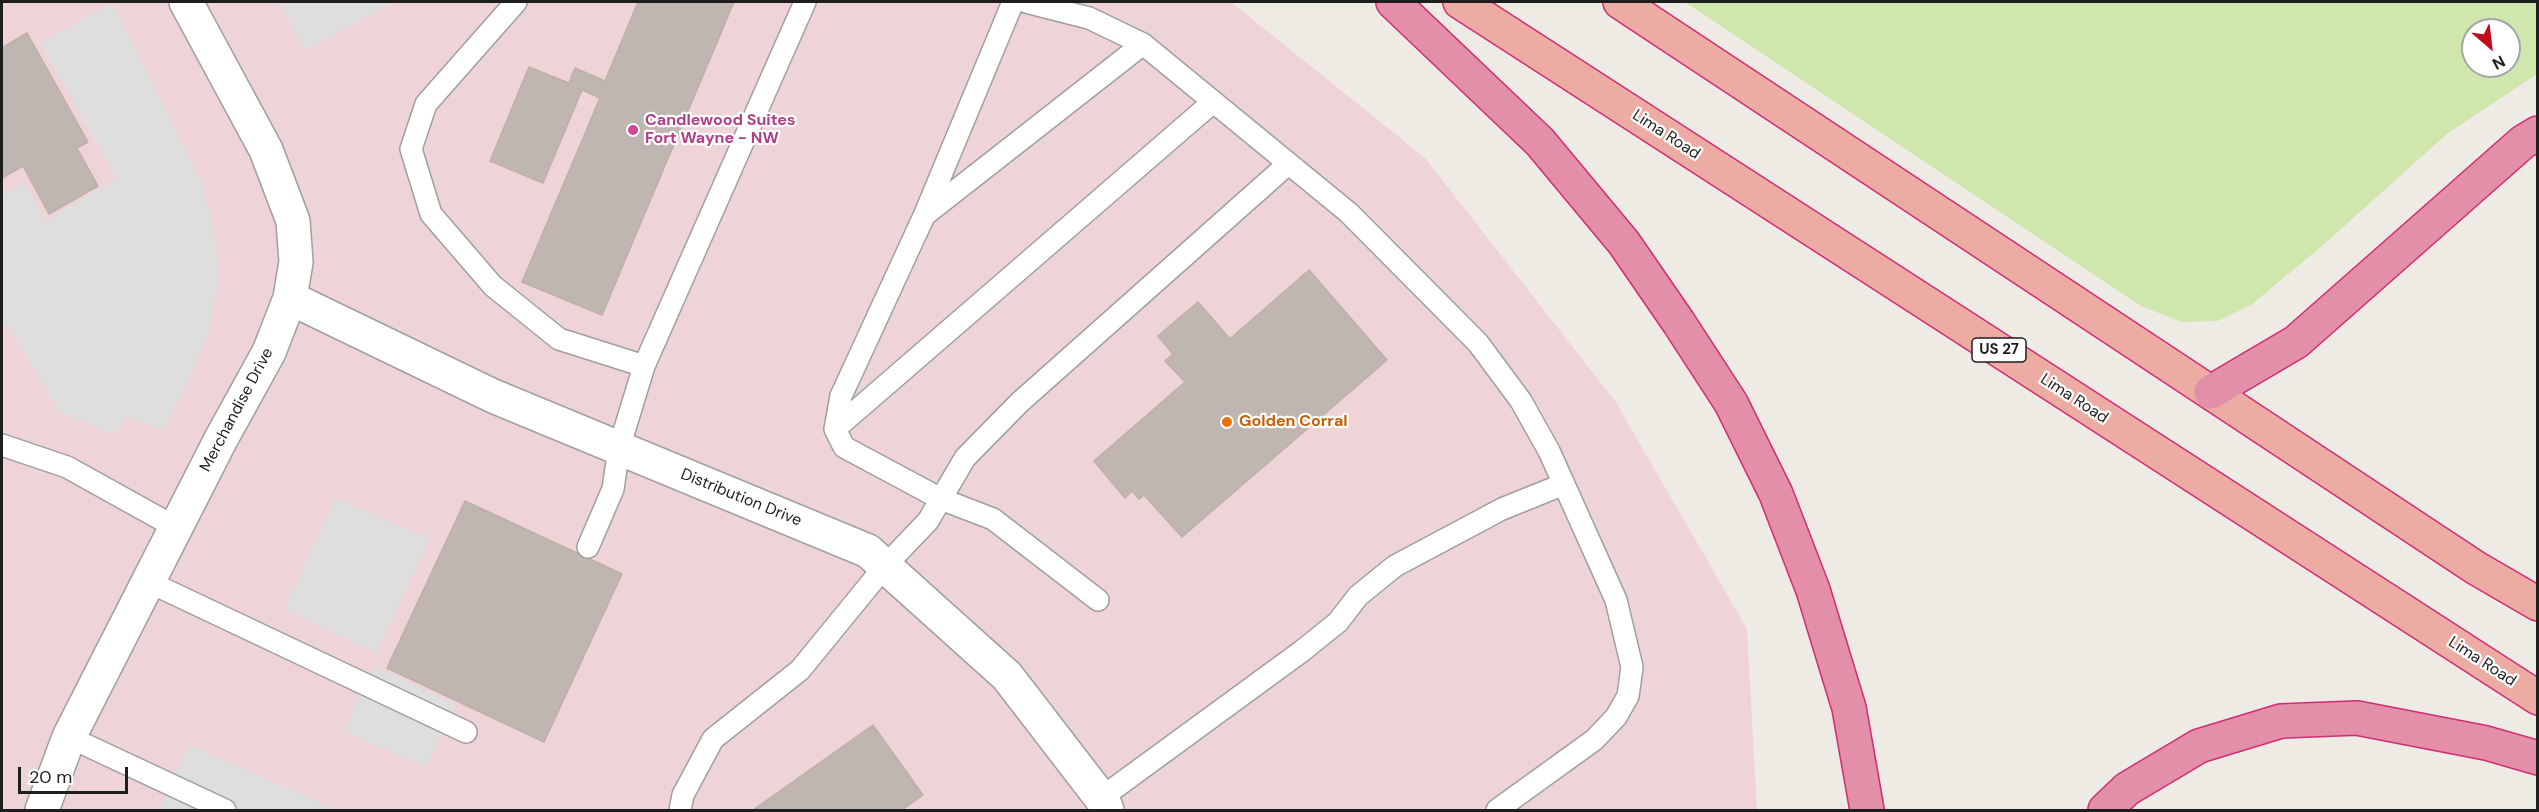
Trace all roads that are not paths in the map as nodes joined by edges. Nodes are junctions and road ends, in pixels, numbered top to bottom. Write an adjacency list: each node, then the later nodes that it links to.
1 (186, 2): 14 (street, Merchandise Drive)
2 (516, 2): 15 (lane)
3 (805, 2): 15 (lane)
4 (1013, 2): 13 (lane)
5 (1026, 2): 9 (lane)
6 (1393, 2): 37 (highway)
7 (1460, 2): 28 (highway, Lima Road / US 27)
8 (1620, 2): 16 (highway)
9 (1143, 44): 10 (lane); 13 (lane)
10 (1213, 102): 12 (lane); 17 (lane)
11 (2538, 133): 16 (highway)
12 (1288, 164): 20 (lane); 21 (lane)
13 (924, 216): 17 (lane)
14 (290, 298): 19 (street, Distribution Drive); 22 (street, Merchandise Drive)
15 (644, 366): 19 (lane)
16 (2211, 392): 27 (highway)
17 (835, 429): 21 (lane)
18 (2, 445): 22 (lane)
19 (619, 448): 23 (lane); 24 (street, Distribution Drive)
20 (1564, 484): 32 (lane); 36 (lane)
21 (941, 499): 24 (lane); 26 (lane)
22 (175, 527): 25 (street, Merchandise Drive)
23 (588, 547)
24 (885, 566): 32 (street, Distribution Drive); 35 (lane)
25 (149, 582): 29 (lane); 30 (street, Merchandise Drive)
26 (1098, 600)
27 (2538, 604)
28 (2538, 698)
29 (466, 732)
30 (69, 737): 33 (street, Merchandise Drive); 34 (lane)
31 (2538, 758): 38 (highway)
32 (1104, 804)
33 (42, 810)
34 (225, 810)
35 (680, 810)
36 (1497, 810)
37 (1867, 810)
38 (2105, 810)

